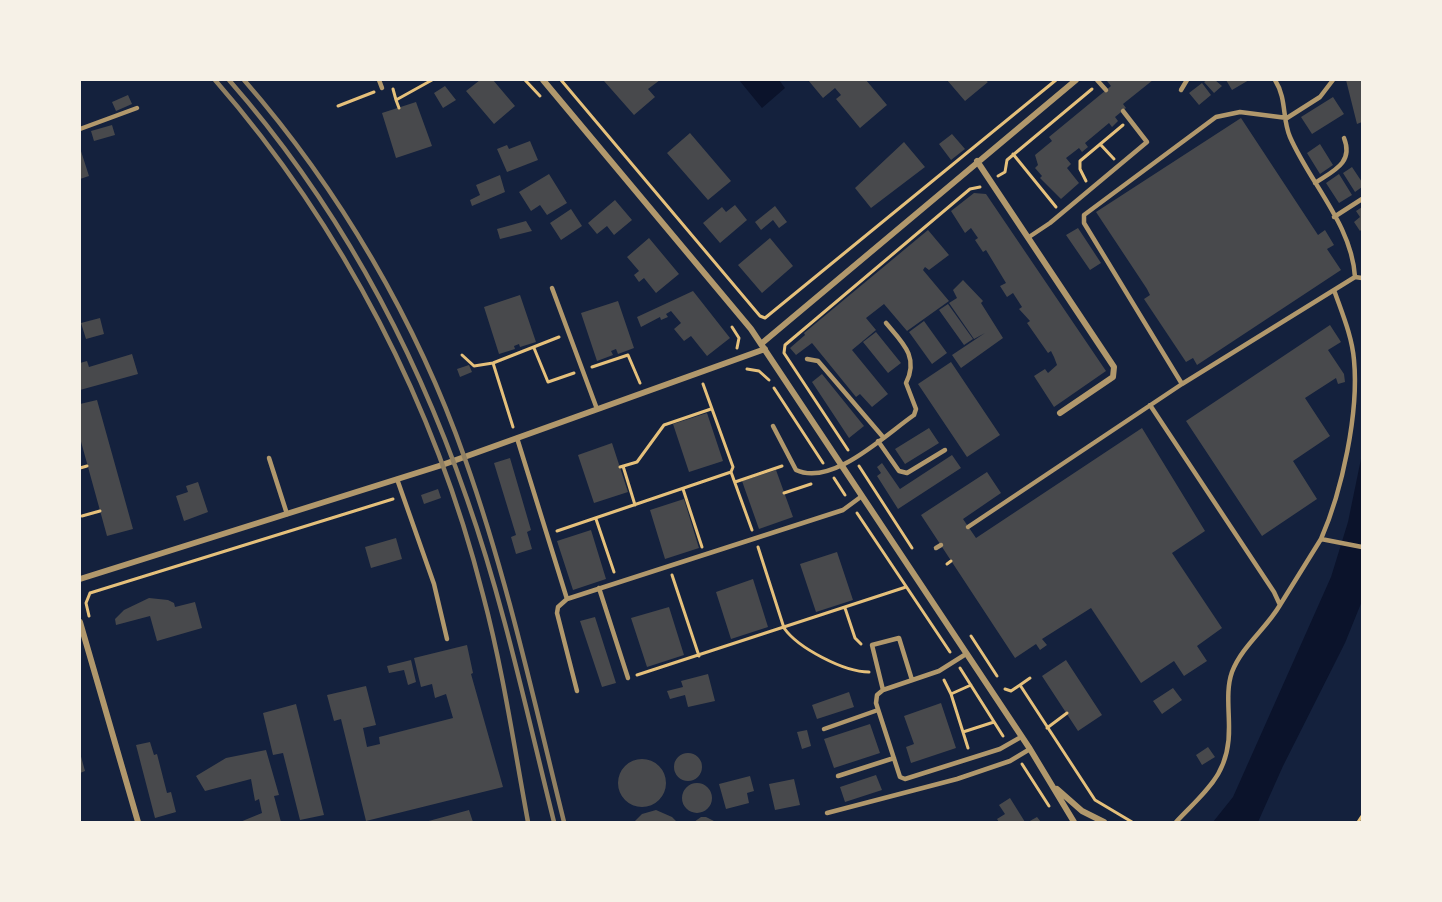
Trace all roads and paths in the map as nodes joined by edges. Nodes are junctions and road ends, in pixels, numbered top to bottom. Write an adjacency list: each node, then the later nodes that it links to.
1 (379, 80): 10 (lane)
2 (543, 80): 42 (street)
3 (561, 80): 4 (path)
4 (1056, 80)
5 (1076, 80): 23 (street)
6 (1186, 80): 12 (lane)
7 (1275, 80): 17 (lane)
8 (1333, 80): 17 (lane)
9 (1098, 81): 11 (lane); 22 (path)
10 (382, 88)
11 (1106, 90)
12 (1181, 90)
13 (396, 100): 15 (path)
14 (137, 108): 19 (lane)
15 (399, 108)
16 (1123, 111): 18 (lane)
17 (1287, 118): 26 (lane); 51 (lane)
18 (1129, 120): 21 (path); 24 (lane)
19 (80, 129)
20 (1344, 138): 26 (lane)
21 (1100, 144): 24 (path); 27 (path)
22 (1013, 154): 25 (path); 31 (path)
23 (977, 161): 25 (street); 42 (street)
24 (1119, 165): 33 (lane)
25 (991, 182): 34 (street)
26 (1315, 183): 32 (lane)
27 (1085, 185)
28 (987, 189): 62 (path)
29 (1362, 199): 32 (lane)
30 (1064, 202): 31 (path)
31 (1057, 208): 33 (path)
32 (1334, 217): 35 (lane)
33 (1052, 221): 34 (lane)
34 (1029, 237): 55 (street)
35 (1355, 277): 36 (lane); 38 (lane)
36 (1362, 278)
37 (552, 288): 41 (lane)
38 (1334, 290): 51 (lane); 83 (lane)
39 (886, 323): 59 (lane)
40 (732, 326): 46 (path)
41 (569, 333): 43 (path); 48 (lane)
42 (763, 346): 46 (street); 64 (street)
43 (534, 348): 47 (path); 48 (path)
44 (462, 355): 47 (path)
45 (807, 359): 59 (lane)
46 (735, 361): 54 (street); 67 (path)
47 (493, 363): 57 (path)
48 (583, 370): 50 (path); 54 (lane)
49 (712, 381): 53 (path)
50 (641, 384)
51 (1182, 384): 52 (lane)
52 (1150, 405): 80 (lane); 95 (lane)
53 (711, 408): 68 (path); 75 (path)
54 (597, 409): 58 (street)
55 (1060, 413)
56 (773, 426): 63 (lane)
57 (514, 428)
58 (517, 438): 69 (street); 81 (lane)
59 (881, 439): 60 (lane); 62 (lane)
60 (945, 450)
61 (269, 458): 77 (lane)
62 (854, 458): 64 (lane); 85 (path)
63 (790, 462): 67 (lane); 70 (path)
64 (842, 465): 67 (lane); 73 (street)
65 (87, 466): 66 (path)
66 (80, 468)
67 (829, 471): 74 (path)
68 (731, 472): 70 (path); 71 (path)
69 (397, 479): 72 (lane); 77 (street)
70 (735, 482): 82 (path)
71 (683, 489): 75 (path); 86 (path)
72 (403, 496): 97 (path); 101 (lane)
73 (862, 496): 74 (lane); 103 (street)
74 (851, 504): 82 (lane); 92 (path)
75 (635, 505): 79 (path)
76 (100, 511): 78 (path)
77 (287, 514): 90 (street)
78 (82, 516)
79 (596, 518): 81 (path); 91 (path)
80 (968, 527)
81 (547, 535): 94 (lane)
82 (754, 538): 86 (lane); 99 (path)
83 (1321, 539): 84 (lane); 95 (lane)
84 (1362, 547)
85 (913, 550)
86 (705, 554): 89 (lane)
87 (951, 561): 88 (path)
88 (947, 564)
89 (669, 566): 91 (lane); 104 (path)
90 (80, 579)
91 (617, 583): 93 (lane)
92 (906, 587): 96 (path); 105 (path)
93 (600, 588): 94 (lane); 108 (lane)
94 (567, 599): 114 (lane)
95 (1280, 605): 137 (lane)
96 (845, 608): 99 (path); 102 (path)
97 (90, 619)
98 (80, 622): 134 (street)
99 (784, 628): 104 (path); 106 (path)
100 (969, 633): 111 (path)
101 (447, 639)
102 (871, 647): 106 (lane); 110 (lane)
103 (966, 654): 105 (lane); 122 (street)
104 (699, 656): 108 (path)
105 (955, 661): 107 (lane); 112 (path)
106 (877, 670): 113 (lane)
107 (939, 670): 110 (lane); 115 (path)
108 (628, 678)
109 (1030, 678): 111 (path)
110 (912, 680): 113 (lane)
111 (1020, 685): 119 (path)
112 (971, 686): 115 (path); 118 (path)
113 (883, 690): 116 (lane)
114 (577, 691)
115 (951, 694): 121 (path)
116 (878, 710): 120 (lane); 126 (lane)
117 (1067, 713): 119 (path)
118 (994, 722): 121 (path); 124 (path)
119 (1047, 728): 130 (path)
120 (824, 729)
121 (963, 732): 123 (path)
122 (1021, 737): 124 (lane); 125 (street)
123 (966, 742)
124 (1010, 745): 126 (lane)
125 (1030, 750): 127 (lane); 129 (street)
126 (894, 758): 128 (lane)
127 (1018, 758): 131 (lane); 132 (path)
128 (838, 777)
129 (1054, 787): 135 (street); 136 (street)
130 (1095, 800)
131 (827, 813)
132 (1054, 813)
133 (1362, 816): 138 (path)
134 (138, 822)
135 (1074, 822)
136 (1104, 822)
137 (1176, 822)
138 (1358, 822)

